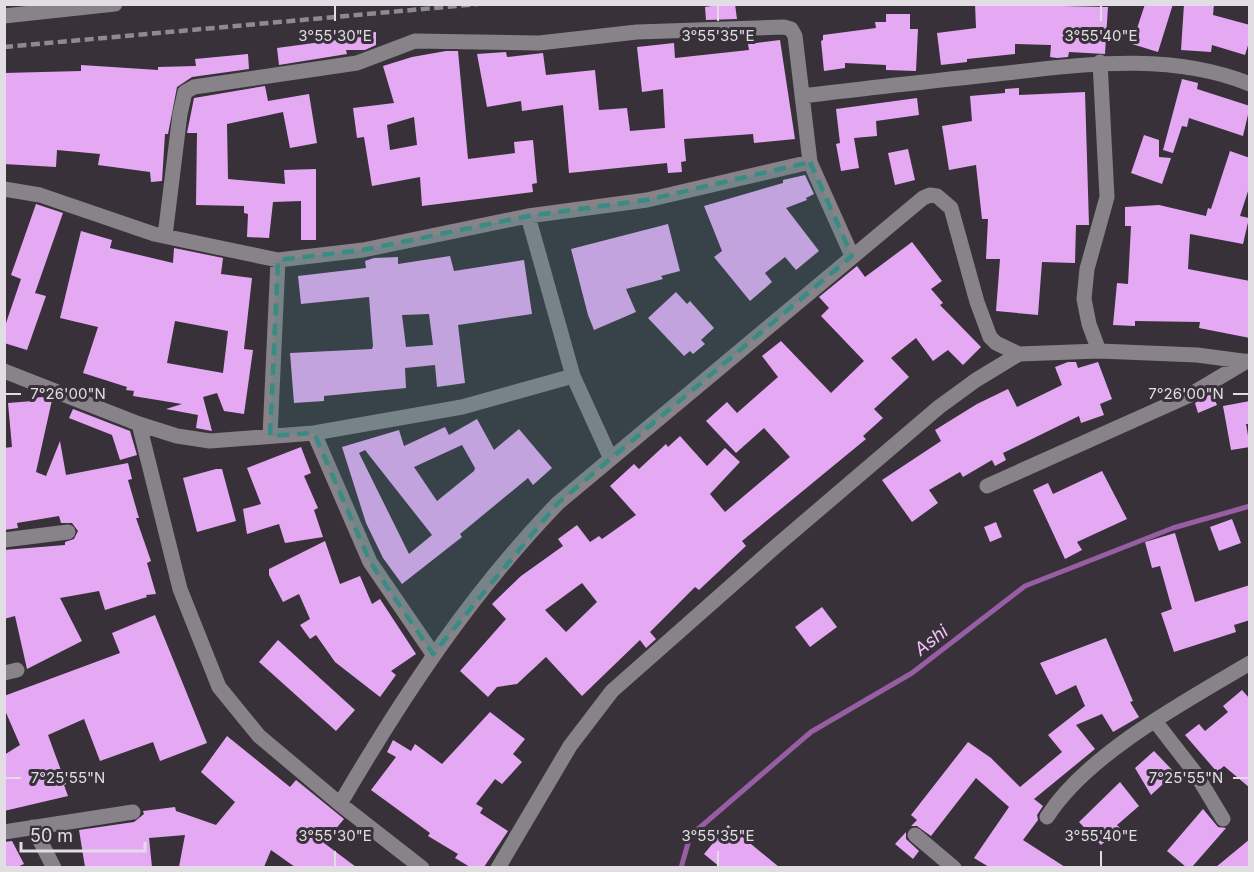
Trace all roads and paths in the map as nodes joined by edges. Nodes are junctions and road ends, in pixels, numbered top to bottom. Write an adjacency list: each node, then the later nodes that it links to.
1 (115, 4): 2 (street)
2 (4, 16)
3 (1100, 62): 4 (street); 5 (street); 12 (street)
4 (1250, 84)
5 (802, 96): 6 (street); 9 (street)
6 (810, 162): 8 (street); 10 (street)
7 (4, 189): 9 (street)
8 (528, 216): 11 (street); 16 (street)
9 (165, 236): 11 (street)
10 (852, 256): 13 (street); 20 (street)
11 (278, 260): 19 (street)
12 (1099, 351): 13 (street); 14 (street)
13 (1019, 354): 36 (street)
14 (1248, 362): 21 (street)
15 (4, 371): 17 (street)
16 (573, 376): 18 (street); 20 (street)
17 (139, 423): 19 (street); 27 (street)
18 (314, 433): 19 (street); 24 (street)
19 (270, 436)
20 (610, 457): 24 (street)
21 (987, 486)
22 (68, 532): 23 (street)
23 (4, 540)
24 (433, 654): 27 (street)
25 (1250, 663): 26 (street)
26 (1155, 721): 29 (street); 30 (street)
27 (340, 804): 35 (street)
28 (133, 812): 31 (street)
29 (1047, 818)
30 (1223, 819)
31 (33, 827): 32 (street); 34 (street)
32 (4, 832)
33 (915, 836): 37 (street)
34 (54, 867)
35 (422, 867)
36 (498, 867)
37 (954, 867)

